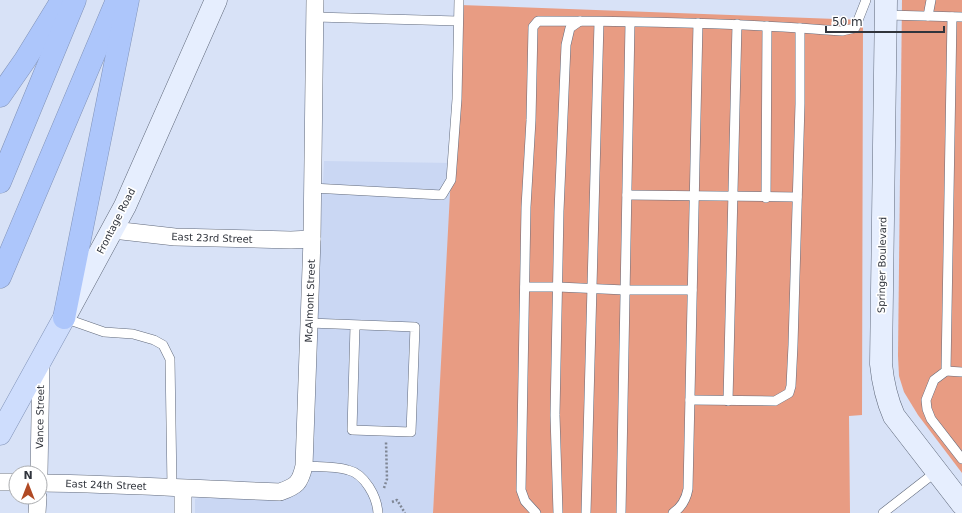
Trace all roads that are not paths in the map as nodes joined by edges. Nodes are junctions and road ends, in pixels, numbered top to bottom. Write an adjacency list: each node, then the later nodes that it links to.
1 (62, 0): 22 (highway)
2 (75, 0): 23 (highway)
3 (117, 0): 32 (highway)
4 (128, 0): 38 (highway)
5 (216, 0): 30 (main road, Frontage Road)
6 (459, 0): 15 (lane)
7 (866, 0): 21 (lane)
8 (931, 0): 11 (lane)
9 (886, 7): 11 (lane); 50 (main road, Springer Boulevard)
10 (315, 8): 15 (lane); 24 (street, McAlmont Street)
11 (928, 16): 12 (lane)
12 (952, 17): 13 (lane); 42 (lane)
13 (962, 17)
14 (580, 21): 16 (lane); 33 (lane); 34 (lane)
15 (458, 22): 24 (lane)
16 (599, 22): 17 (lane); 35 (lane)
17 (630, 23): 18 (lane); 25 (lane)
18 (698, 23): 19 (lane); 26 (lane)
19 (737, 24): 20 (lane); 27 (lane)
20 (767, 26): 21 (lane); 29 (lane)
21 (800, 28): 28 (lane)
22 (0, 96)
23 (0, 182)
24 (312, 188): 31 (street, McAlmont Street)
25 (627, 196): 26 (lane); 36 (lane)
26 (695, 196): 27 (lane); 37 (lane)
27 (733, 197): 29 (lane); 45 (lane)
28 (797, 197): 29 (lane); 45 (lane)
29 (766, 198)
30 (113, 230): 31 (street, East 23rd Street); 38 (main road, Frontage Road)
31 (312, 239): 39 (street, McAlmont Street)
32 (0, 277)
33 (525, 287): 34 (lane); 56 (lane)
34 (558, 287): 35 (lane); 57 (lane)
35 (592, 289): 36 (lane); 58 (lane)
36 (625, 290): 37 (lane); 59 (lane)
37 (692, 290): 44 (lane)
38 (64, 318): 41 (main road, Frontage Road); 52 (lane)
39 (309, 323): 40 (lane); 49 (street, McAlmont Street)
40 (355, 326): 40 (lane)
41 (41, 361): 46 (main road, Frontage Road); 48 (street, Vance Street)
42 (946, 371): 43 (lane); 47 (lane)
43 (962, 372)
44 (690, 400): 45 (lane); 60 (lane)
45 (728, 401)
46 (0, 434)
47 (962, 459)
48 (39, 465)
49 (304, 466): 52 (street, McAlmont Street); 55 (lane)
50 (937, 471): 53 (main road, Springer Boulevard); 61 (lane)
51 (48, 483): 52 (street, East 24th Street)
52 (178, 488): 54 (street)
53 (962, 504)
54 (183, 513)
55 (378, 513)
56 (536, 513)
57 (558, 513)
58 (586, 513)
59 (621, 513)
60 (674, 513)
61 (883, 513)

